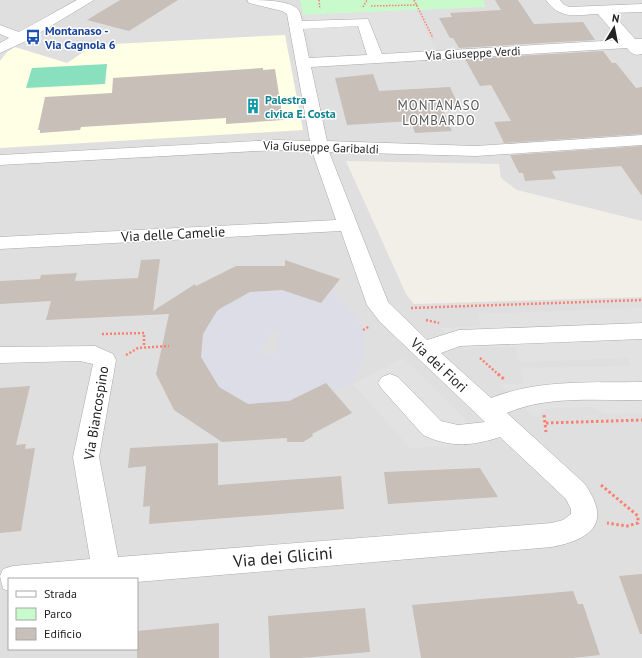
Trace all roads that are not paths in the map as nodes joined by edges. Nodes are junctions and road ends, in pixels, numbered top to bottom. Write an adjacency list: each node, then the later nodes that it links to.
1 (87, 0): 8 (street)
2 (254, 0): 6 (street, Via dei Fiori)
3 (553, 0): 5 (street)
4 (642, 8): 5 (street)
5 (602, 10): 9 (street)
6 (296, 25): 12 (street); 13 (street, Via dei Fiori)
7 (0, 29): 8 (street)
8 (21, 38): 10 (street)
9 (636, 43): 11 (street); 12 (street, Via Giuseppe Verdi)
10 (0, 49)
11 (642, 57)
12 (376, 59): 13 (street, Via Giuseppe Verdi)
13 (304, 63): 15 (street, Via dei Fiori)
14 (642, 140): 15 (street, Via Giuseppe Garibaldi)
15 (320, 147): 16 (street, Via Giuseppe Garibaldi); 17 (street, Via dei Fiori)
16 (0, 160)
17 (347, 225): 18 (street, Via delle Camelie); 20 (street, Via dei Fiori)
18 (0, 243)
19 (642, 331): 20 (street)
20 (423, 350): 24 (street, Via dei Fiori)
21 (0, 355): 26 (street, Via Biancospino)
22 (390, 383): 24 (street)
23 (642, 391): 24 (street)
24 (496, 418): 25 (street, Via dei Fiori)
25 (552, 535): 26 (street, Via dei Glicini)
26 (106, 571): 27 (street, Via dei Glicini)
27 (25, 578)

